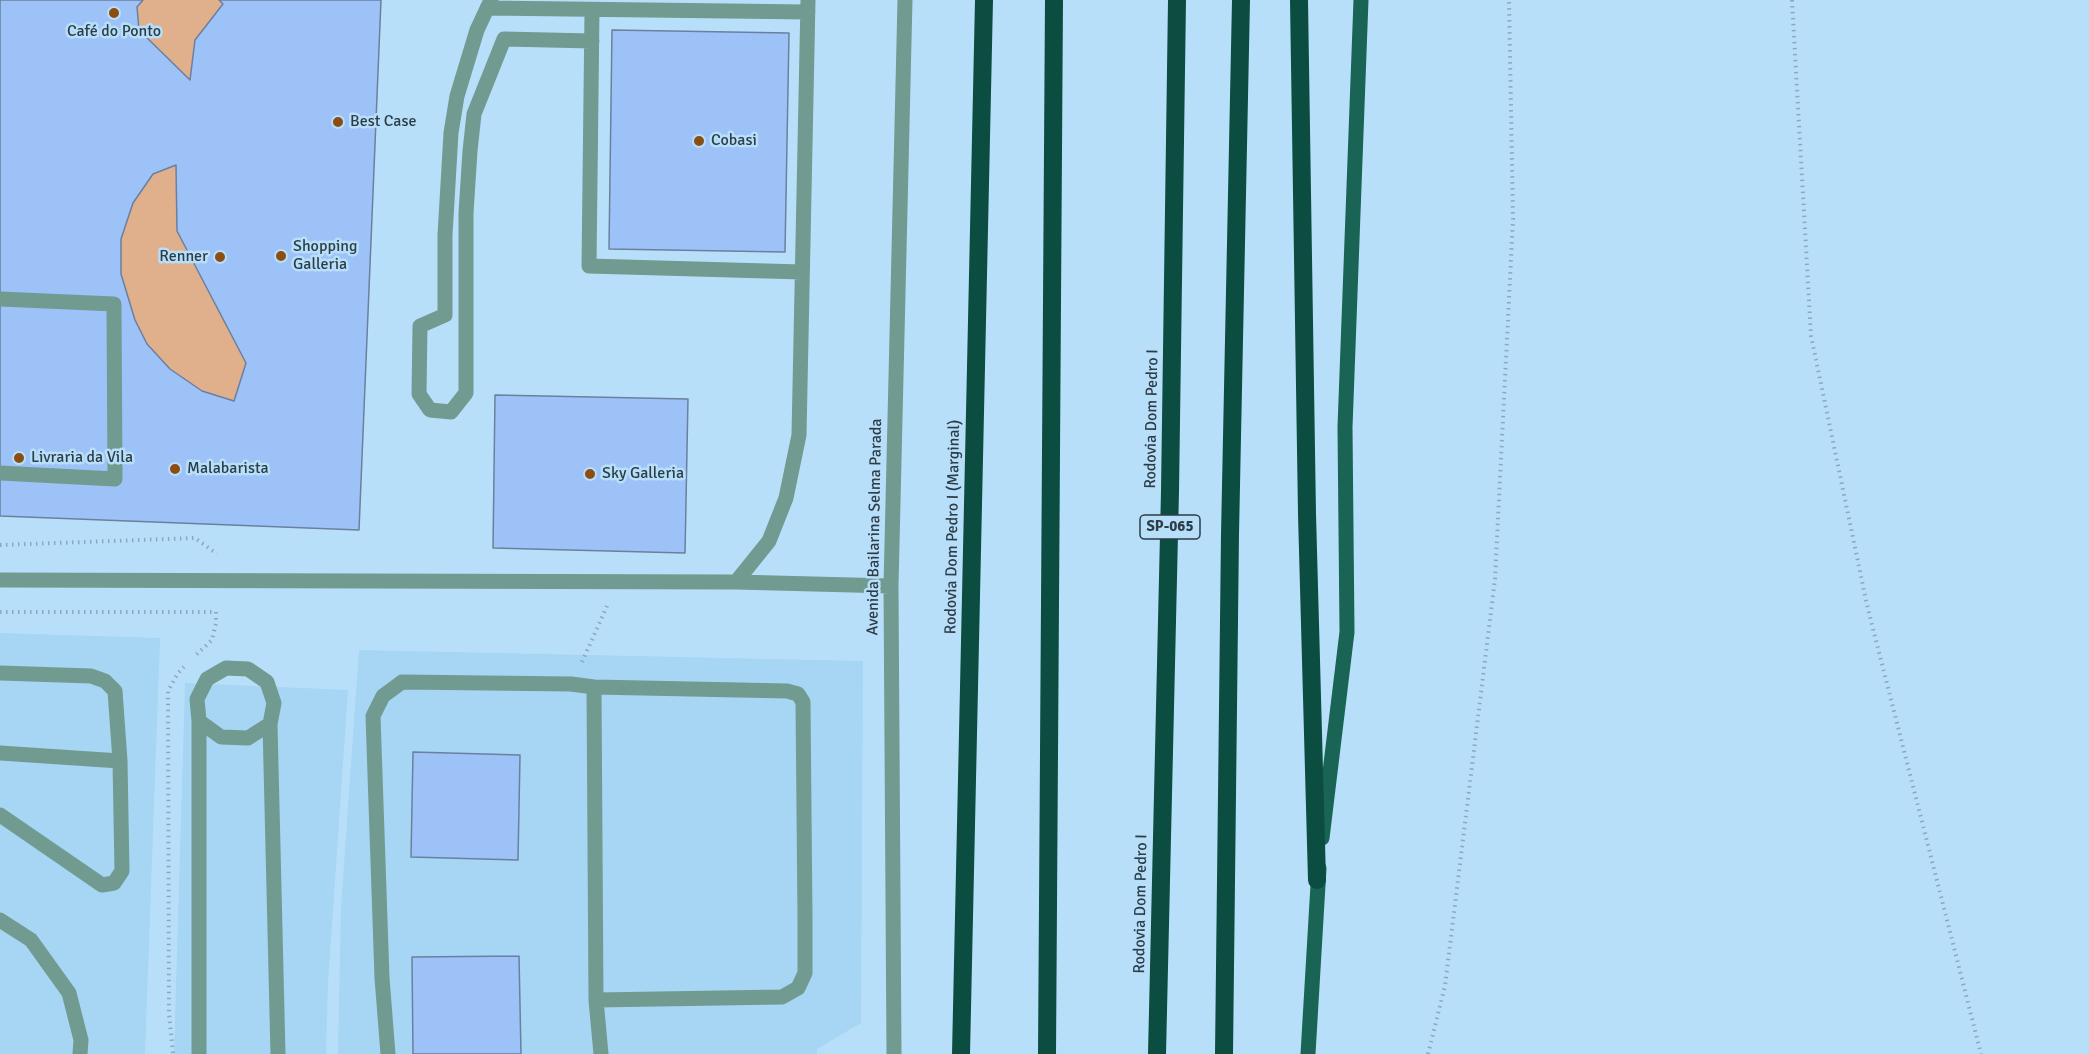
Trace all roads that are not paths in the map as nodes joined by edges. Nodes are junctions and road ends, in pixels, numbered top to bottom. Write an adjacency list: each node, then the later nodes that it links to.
1 (905, 0): 17 (street, Avenida Bailarina Selma Parada)
2 (984, 0): 34 (highway, Rodovia Dom Pedro I (Marginal))
3 (1054, 0): 35 (highway)
4 (1177, 0): 36 (highway, Rodovia Dom Pedro I / SP-065)
5 (1241, 0): 37 (highway)
6 (1299, 0): 25 (highway)
7 (1360, 0): 25 (main road)
8 (489, 4): 10 (street); 11 (street)
9 (808, 6): 10 (street); 12 (street)
10 (592, 10): 11 (street)
11 (592, 40): 12 (street)
12 (802, 272): 16 (street)
13 (0, 299): 14 (street)
14 (0, 473)
15 (0, 580): 16 (street)
16 (736, 582): 17 (street)
17 (891, 586): 33 (street, Avenida Bailarina Selma Parada)
18 (0, 673): 23 (street)
19 (594, 687): 27 (street); 27 (street); 31 (street)
20 (200, 721): 21 (street); 21 (street); 29 (street)
21 (270, 724): 30 (street)
22 (0, 753): 23 (street)
23 (120, 761): 24 (street)
24 (0, 815)
25 (1317, 880): 38 (main road)
26 (0, 920): 28 (street)
27 (596, 1000): 32 (street)
28 (80, 1054)
29 (199, 1054)
30 (278, 1054)
31 (388, 1054)
32 (601, 1054)
33 (894, 1054)
34 (961, 1054)
35 (1047, 1054)
36 (1157, 1054)
37 (1224, 1054)
38 (1308, 1054)

